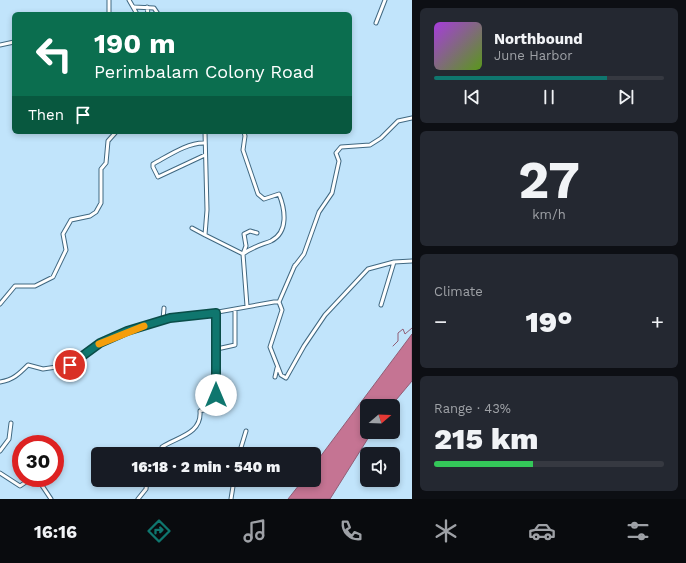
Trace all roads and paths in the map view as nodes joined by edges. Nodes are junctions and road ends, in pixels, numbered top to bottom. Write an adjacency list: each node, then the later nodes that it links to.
1 (109, 0): 6 (street)
2 (129, 0): 4 (street)
3 (385, 0): 10 (street)
4 (134, 7): 5 (street); 7 (street)
5 (146, 7): 8 (street); 9 (street)
6 (109, 12)
7 (136, 12)
8 (147, 12)
9 (157, 12)
10 (376, 23)
11 (12, 42): 12 (street)
12 (0, 45)
13 (412, 118): 25 (street)
14 (114, 134): 26 (street)
15 (205, 134): 17 (street)
16 (244, 134): 22 (street)
17 (205, 143): 18 (street); 18 (street)
18 (205, 155): 21 (street)
19 (192, 228): 21 (street)
20 (257, 233): 22 (street)
21 (205, 235): 22 (street)
22 (244, 254): 28 (street)
23 (412, 261): 24 (street)
24 (394, 262): 27 (street); 34 (street)
25 (279, 302): 28 (street); 34 (street)
26 (0, 304)
27 (381, 305)
28 (247, 306): 30 (street)
29 (164, 308): 32 (street)
30 (235, 308): 31 (street); 33 (street)
31 (216, 313): 32 (street); 33 (street)
32 (164, 320): 36 (street)
33 (217, 349): 41 (street)
34 (277, 366): 35 (street)
35 (275, 377)
36 (0, 382)
37 (11, 423): 40 (street)
38 (246, 431): 42 (street)
39 (0, 441): 40 (street)
40 (5, 444): 43 (street)
41 (162, 447)
42 (241, 447)
43 (0, 451)
44 (0, 473): 45 (street)
45 (12, 481)
46 (43, 487): 49 (street)
47 (146, 487): 50 (street)
48 (233, 487): 51 (street)
49 (51, 499)
50 (138, 499)
51 (231, 499)

